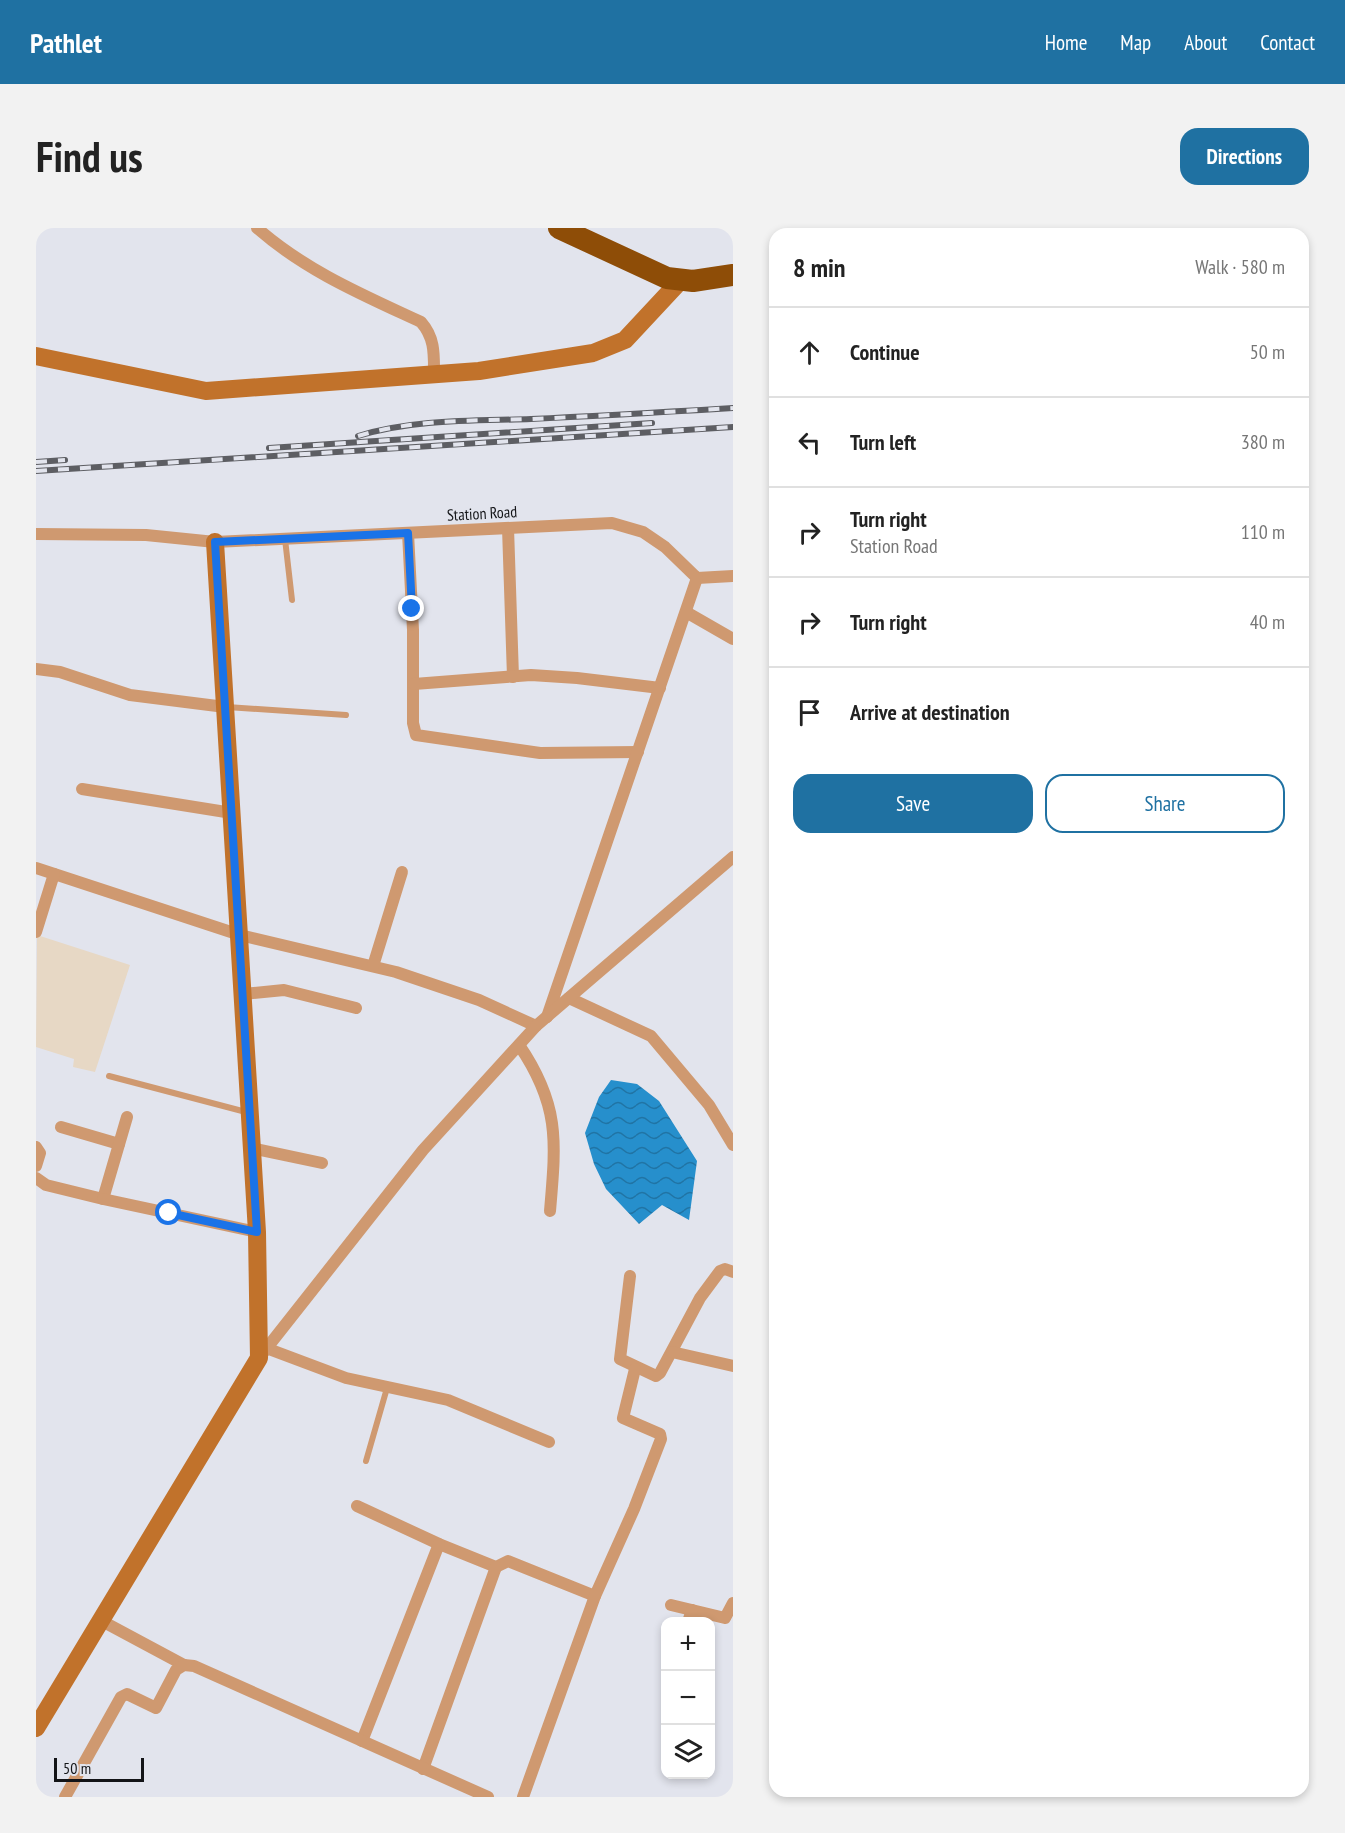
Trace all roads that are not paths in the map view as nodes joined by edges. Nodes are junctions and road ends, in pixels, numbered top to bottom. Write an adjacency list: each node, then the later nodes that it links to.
1 (257, 228): 6 (street)
2 (559, 228): 4 (highway)
3 (733, 275): 4 (highway)
4 (680, 281): 6 (street)
5 (36, 356): 6 (street)
6 (434, 374)
7 (508, 528): 8 (street, Station Road); 13 (street, Station Road); 18 (street)
8 (408, 533): 10 (street, Station Road); 19 (street)
9 (36, 534): 11 (street, Station Road)
10 (285, 539): 11 (street, Station Road); 14 (lane)
11 (215, 542): 21 (street)
12 (733, 576): 13 (street)
13 (697, 578): 15 (street)
14 (292, 600)
15 (686, 612): 16 (street); 20 (street)
16 (733, 639)
17 (36, 669): 21 (street)
18 (513, 677): 19 (street); 20 (street)
19 (414, 684): 23 (street)
20 (660, 688): 23 (street)
21 (225, 707): 22 (lane); 25 (street)
22 (346, 715)
23 (638, 752): 36 (street)
24 (82, 789): 25 (street)
25 (232, 813): 31 (street)
26 (733, 856): 34 (street)
27 (36, 868): 29 (street)
28 (402, 872): 32 (street)
29 (54, 874): 30 (street); 31 (street)
30 (36, 932)
31 (240, 935): 32 (street); 33 (street)
32 (372, 966): 37 (street)
33 (243, 994): 35 (street); 40 (street)
34 (569, 998): 36 (street); 44 (street)
35 (356, 1008)
36 (547, 1017): 37 (street)
37 (536, 1026): 38 (street)
38 (519, 1045): 51 (street); 56 (street)
39 (110, 1076): 40 (lane)
40 (249, 1113): 46 (street)
41 (127, 1118): 43 (street)
42 (61, 1127): 43 (street)
43 (119, 1144): 50 (street)
44 (733, 1145)
45 (36, 1147): 48 (street)
46 (251, 1148): 47 (street); 52 (street)
47 (322, 1162)
48 (36, 1166)
49 (36, 1178): 50 (street)
50 (103, 1198): 52 (street)
51 (550, 1211)
52 (257, 1232): 56 (street)
53 (733, 1272): 55 (street)
54 (630, 1276): 58 (street)
55 (672, 1352): 57 (street); 58 (street)
56 (263, 1353): 59 (street); 69 (street)
57 (733, 1366)
58 (635, 1369): 65 (street)
59 (387, 1388): 60 (street); 61 (lane)
60 (549, 1442)
61 (366, 1461)
62 (357, 1506): 63 (street)
63 (440, 1544): 64 (street); 72 (street)
64 (496, 1567): 65 (street); 73 (street)
65 (595, 1596): 76 (street)
66 (733, 1603): 68 (street)
67 (671, 1605): 68 (street)
68 (690, 1616)
69 (100, 1620): 70 (street); 71 (street)
70 (184, 1665): 72 (street); 74 (street)
71 (36, 1728)
72 (362, 1741): 73 (street)
73 (423, 1769): 75 (street)
74 (65, 1797)
75 (488, 1797)
76 (523, 1797)

